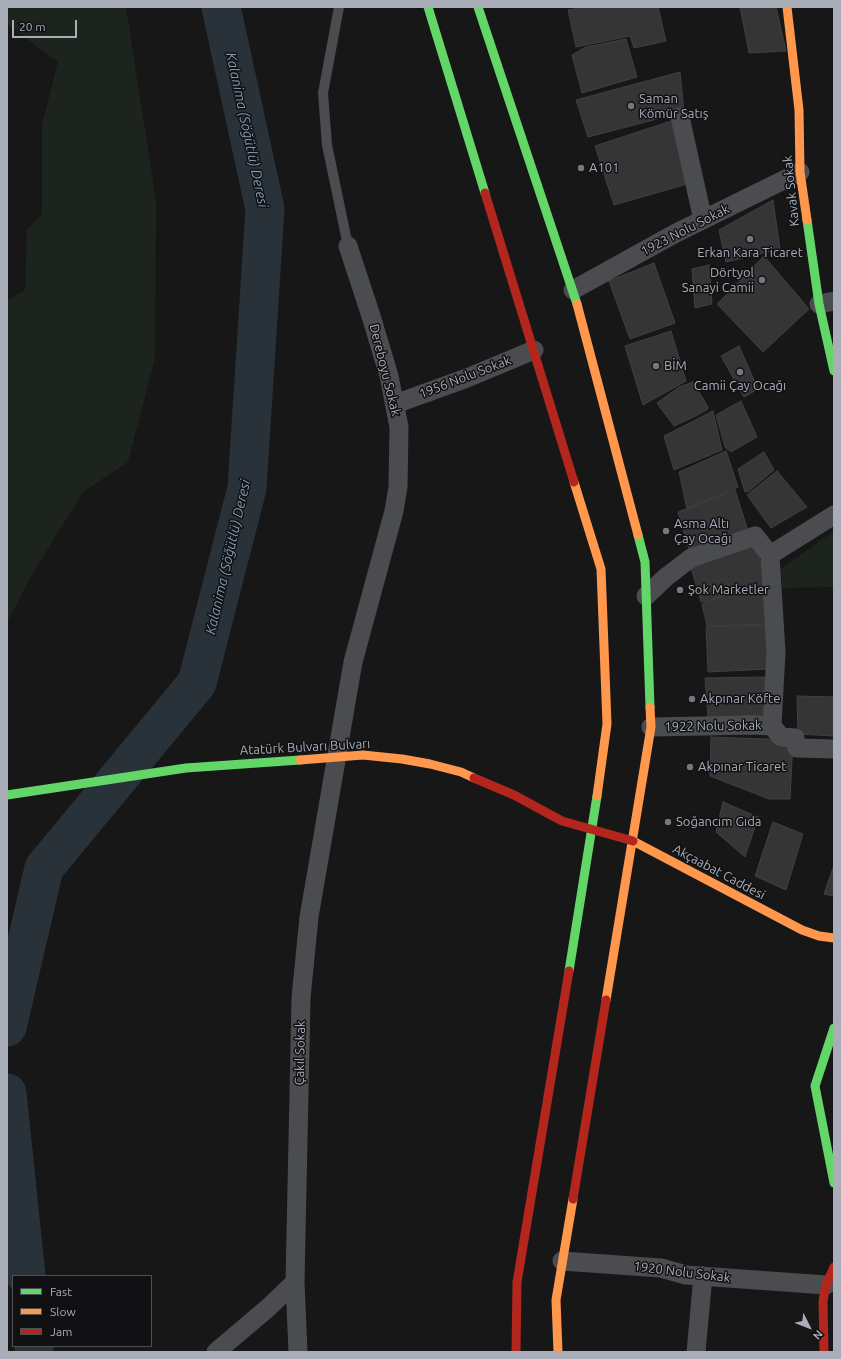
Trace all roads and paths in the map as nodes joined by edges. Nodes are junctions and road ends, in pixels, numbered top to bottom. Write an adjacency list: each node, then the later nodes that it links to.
1 (339, 7): 8 (lane, Dereboyu Sokak)
2 (428, 7): 11 (main road)
3 (478, 7): 9 (main road)
4 (787, 7): 6 (main road, Kavak Sokak)
5 (680, 117): 7 (street)
6 (800, 172): 7 (street, 1923 Nolu Sokak); 10 (main road, Kavak Sokak)
7 (703, 220): 9 (street, 1923 Nolu Sokak)
8 (348, 246): 13 (street, Dereboyu Sokak)
9 (572, 290): 16 (main road)
10 (826, 303): 12 (main road, Kavak Sokak)
11 (534, 350): 13 (street, 1956 Nolu Sokak); 22 (main road)
12 (834, 371)
13 (395, 404): 20 (street, Dereboyu Sokak)
14 (834, 515): 15 (street)
15 (770, 555): 16 (street); 17 (street, 1922 Nolu Sokak)
16 (646, 596): 18 (main road)
17 (772, 726): 18 (street, 1922 Nolu Sokak); 19 (street)
18 (651, 727): 23 (main road)
19 (834, 749)
20 (337, 757): 21 (main road, Atatürk Bulvarı Bulvarı); 22 (main road, Atatürk Bulvarı Bulvarı); 30 (street, Çakıl Sokak)
21 (7, 794)
22 (592, 830): 23 (main road, Akçaabat Caddesi); 34 (main road)
23 (633, 841): 24 (main road, Akçaabat Caddesi); 27 (main road)
24 (834, 938)
25 (834, 1028): 26 (main road)
26 (834, 1183)
27 (562, 1261): 29 (street, 1920 Nolu Sokak); 35 (main road)
28 (834, 1267): 31 (main road)
29 (703, 1276): 31 (street, 1920 Nolu Sokak); 36 (street)
30 (295, 1282): 32 (street); 33 (street, Çakıl Sokak)
31 (826, 1285): 37 (main road)
32 (216, 1352)
33 (298, 1352)
34 (516, 1352)
35 (558, 1352)
36 (696, 1352)
37 (824, 1352)

